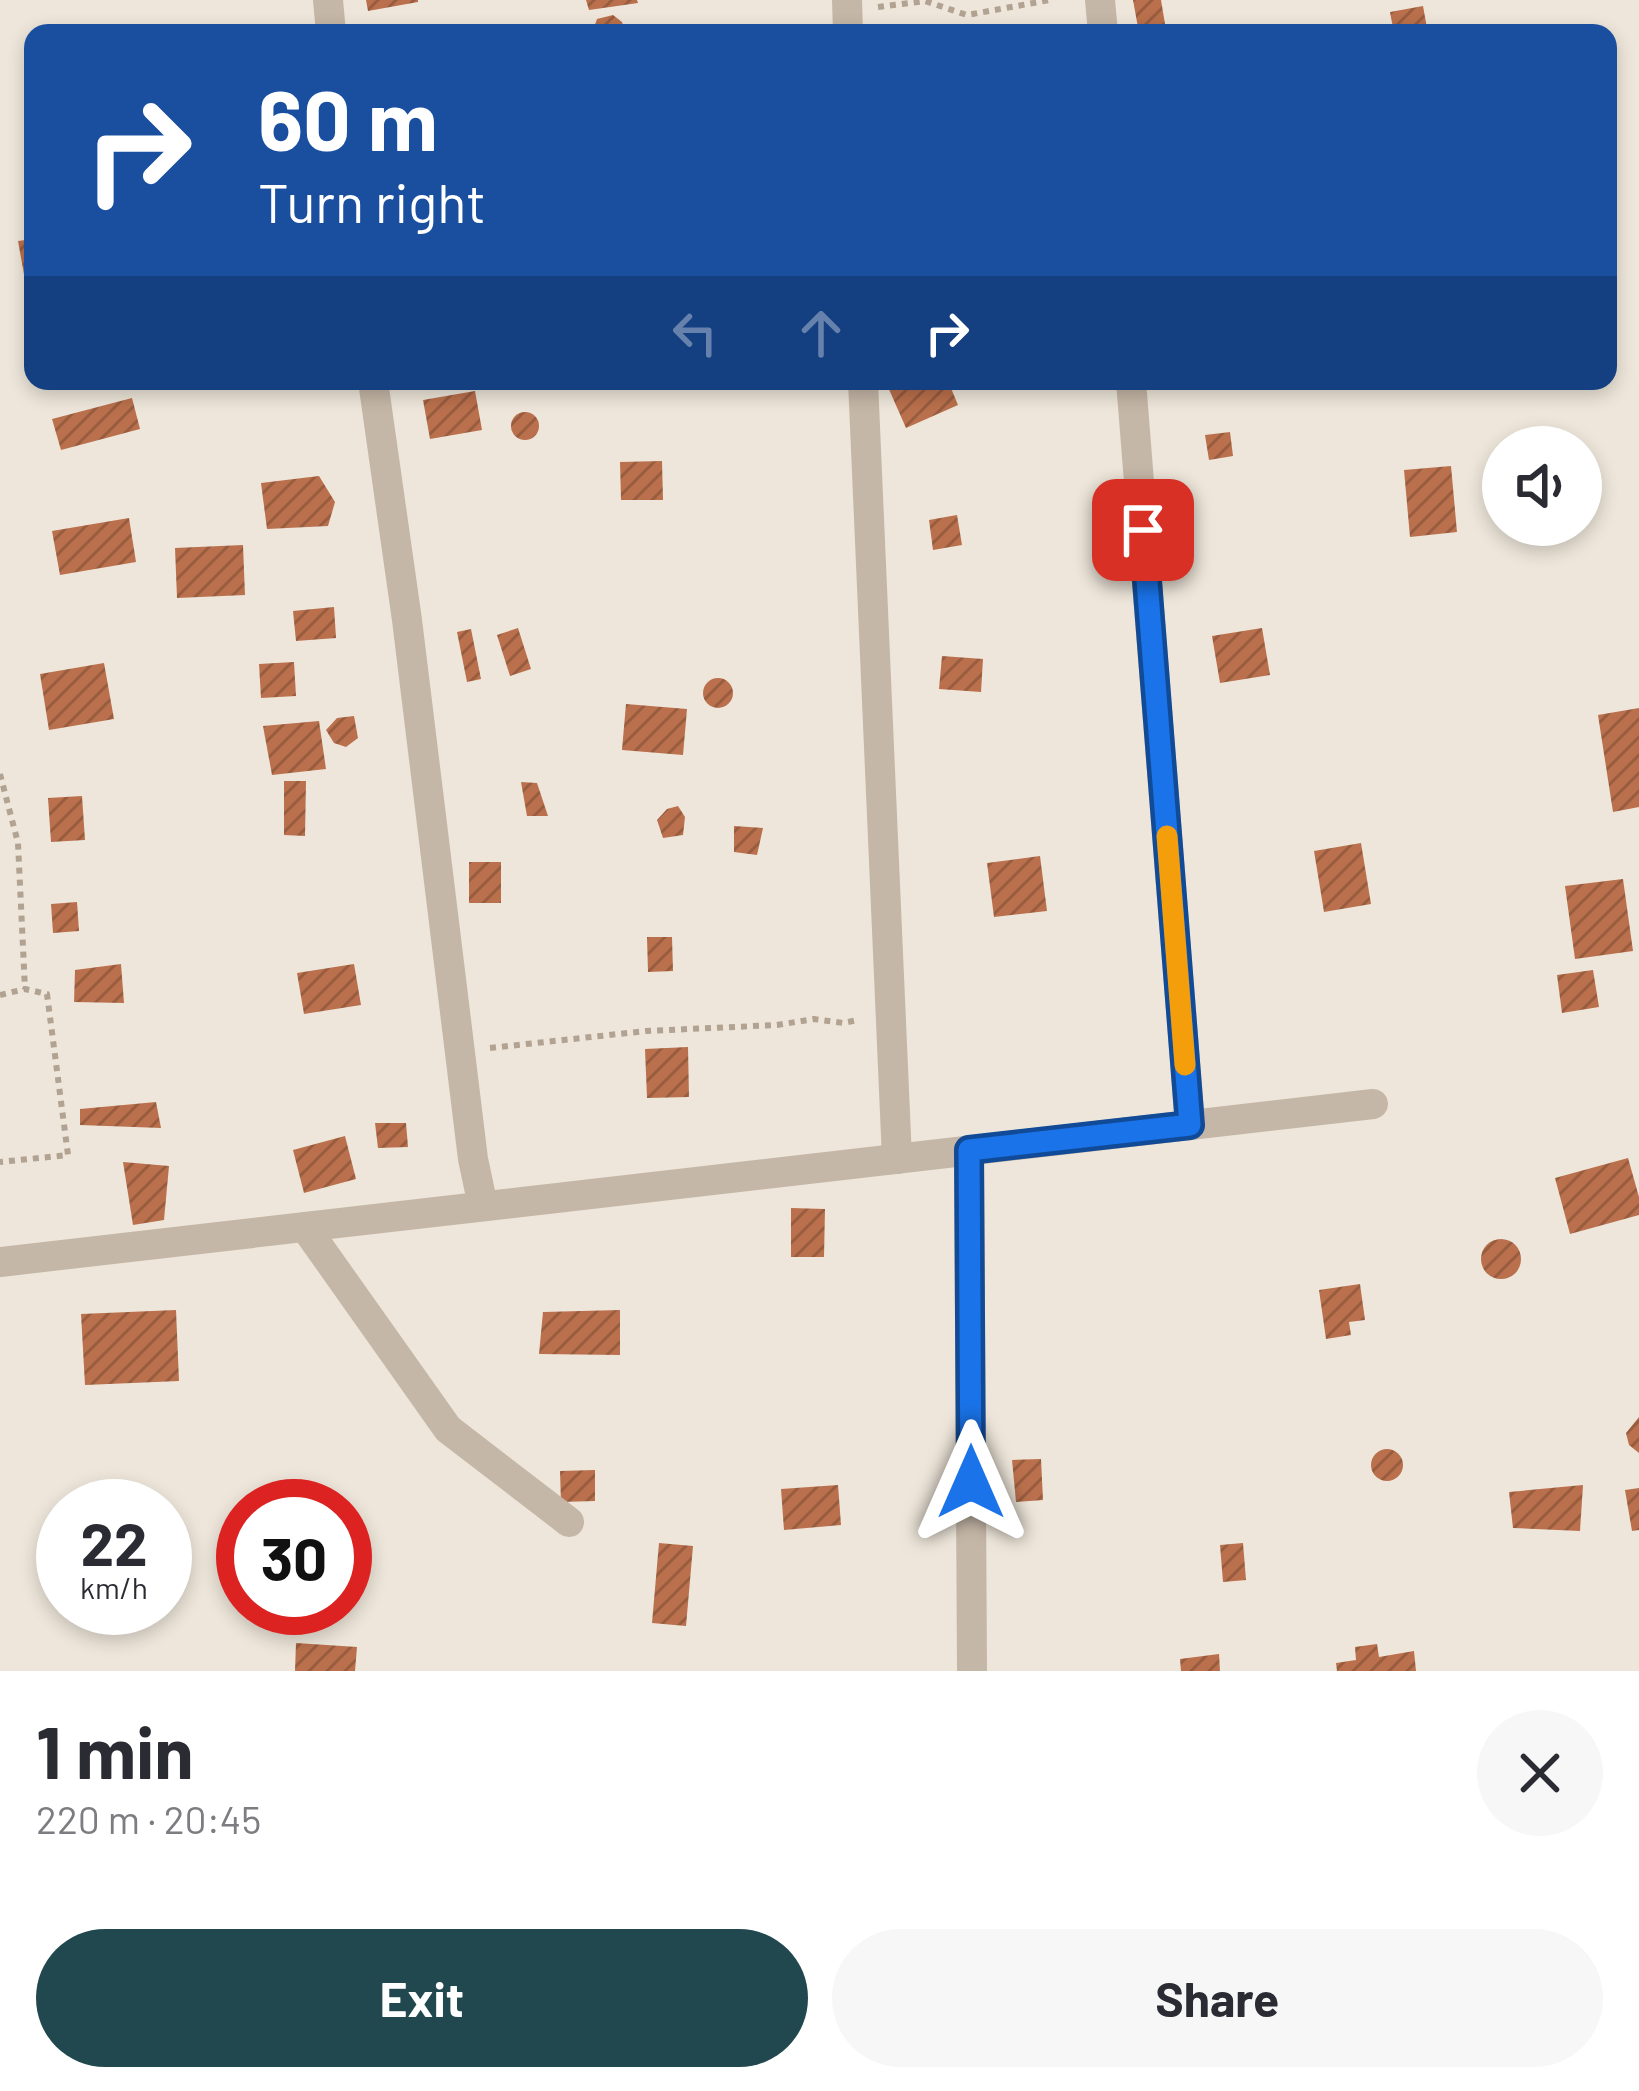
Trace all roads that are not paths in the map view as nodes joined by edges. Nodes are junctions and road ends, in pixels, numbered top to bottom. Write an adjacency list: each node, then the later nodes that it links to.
1 (374, 390): 8 (street)
2 (863, 390): 7 (street)
3 (1132, 390): 5 (street)
4 (1373, 1104): 5 (street)
5 (1190, 1125): 6 (street)
6 (969, 1150): 7 (street); 12 (street)
7 (897, 1159): 8 (street)
8 (483, 1206): 9 (street)
9 (304, 1227): 10 (street); 11 (street)
10 (0, 1262)
11 (569, 1522)
12 (972, 1671)

